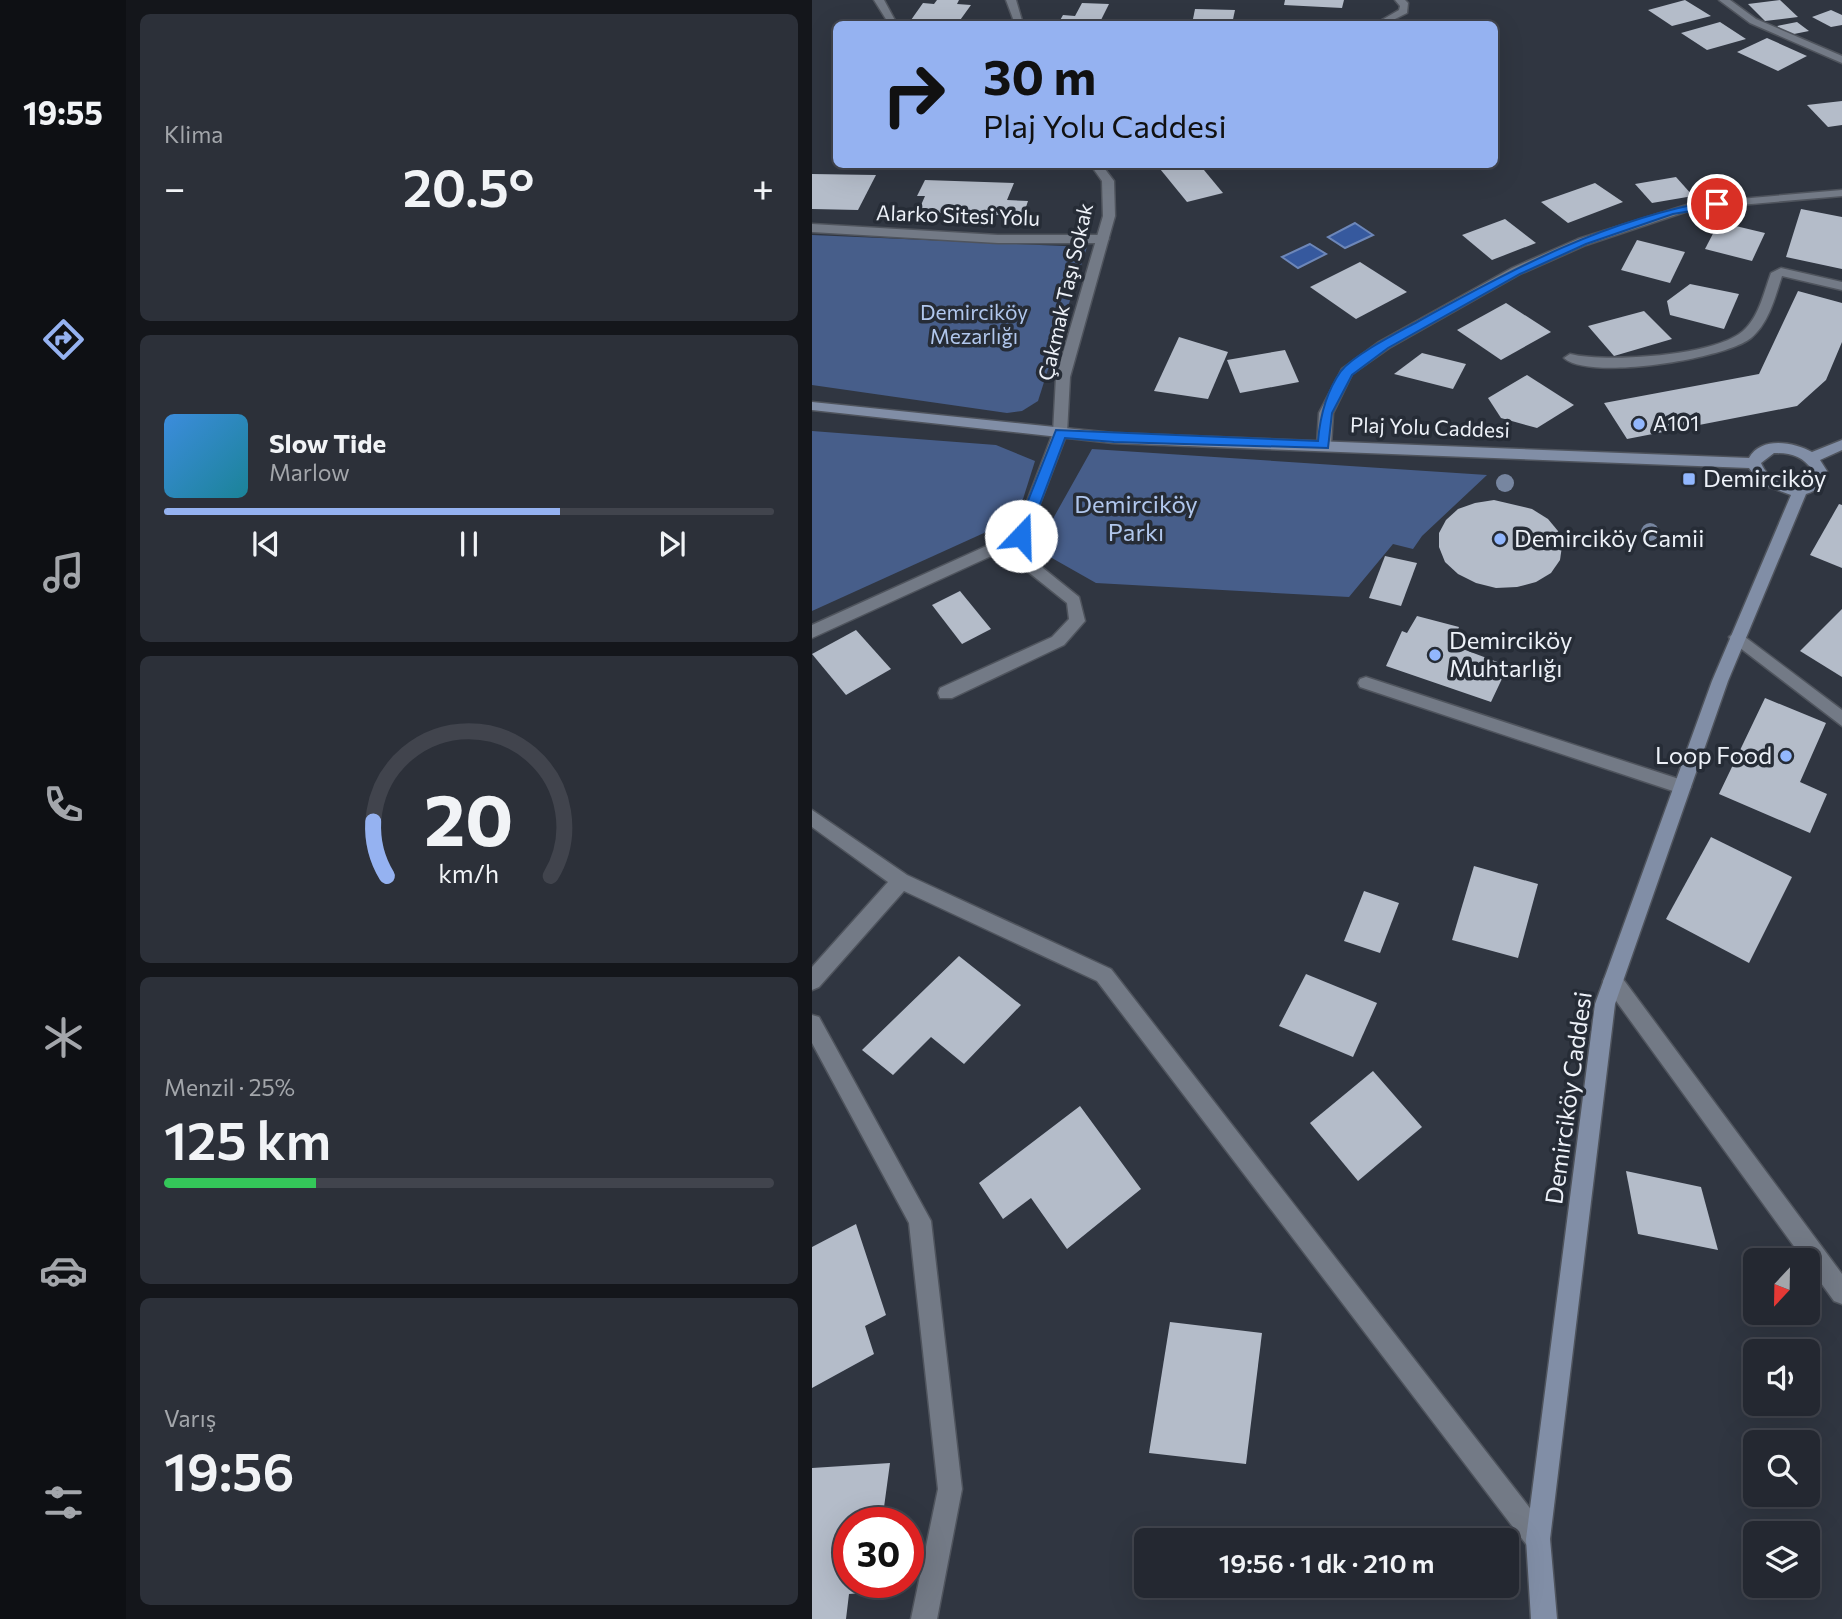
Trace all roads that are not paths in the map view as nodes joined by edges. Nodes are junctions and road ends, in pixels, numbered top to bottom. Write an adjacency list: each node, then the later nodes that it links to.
1 (879, 0): 5 (street)
2 (1011, 0): 6 (street)
3 (1400, 0): 7 (street)
4 (1724, 0): 8 (street)
5 (891, 21)
6 (1018, 21)
7 (1385, 21)
8 (1842, 60)
9 (1099, 168): 12 (street, Çakmak Taşı Sokak)
10 (1842, 193): 17 (street)
11 (812, 228): 12 (street, Alarko Sitesi Yolu)
12 (1103, 239): 16 (street, Çakmak Taşı Sokak)
13 (1842, 286): 14 (street)
14 (1570, 358)
15 (812, 406): 16 (street, Plaj Yolu Caddesi)
16 (1060, 433): 17 (street, Plaj Yolu Caddesi); 22 (street, Çakmak Taşı Sokak)
17 (1324, 445): 20 (street, Plaj Yolu Caddesi)
18 (1842, 445): 19 (street)
19 (1812, 458): 20 (street); 21 (street)
20 (1754, 463): 21 (street)
21 (1800, 490): 24 (street, Demirciköy Caddesi)
22 (1021, 536): 23 (street); 26 (street)
23 (812, 632)
24 (1737, 637): 27 (street); 28 (street, Demirciköy Caddesi)
25 (1366, 683): 28 (street)
26 (946, 693)
27 (1842, 719)
28 (1682, 788): 32 (street, Demirciköy Caddesi)
29 (812, 817): 30 (street)
30 (901, 881): 31 (street); 35 (street)
31 (812, 981)
32 (1614, 981): 34 (street); 35 (street, Demirciköy Caddesi)
33 (812, 1024): 36 (street)
34 (1842, 1293)
35 (1538, 1539): 37 (street, Demirciköy Caddesi)
36 (924, 1619)
37 (1544, 1619)

